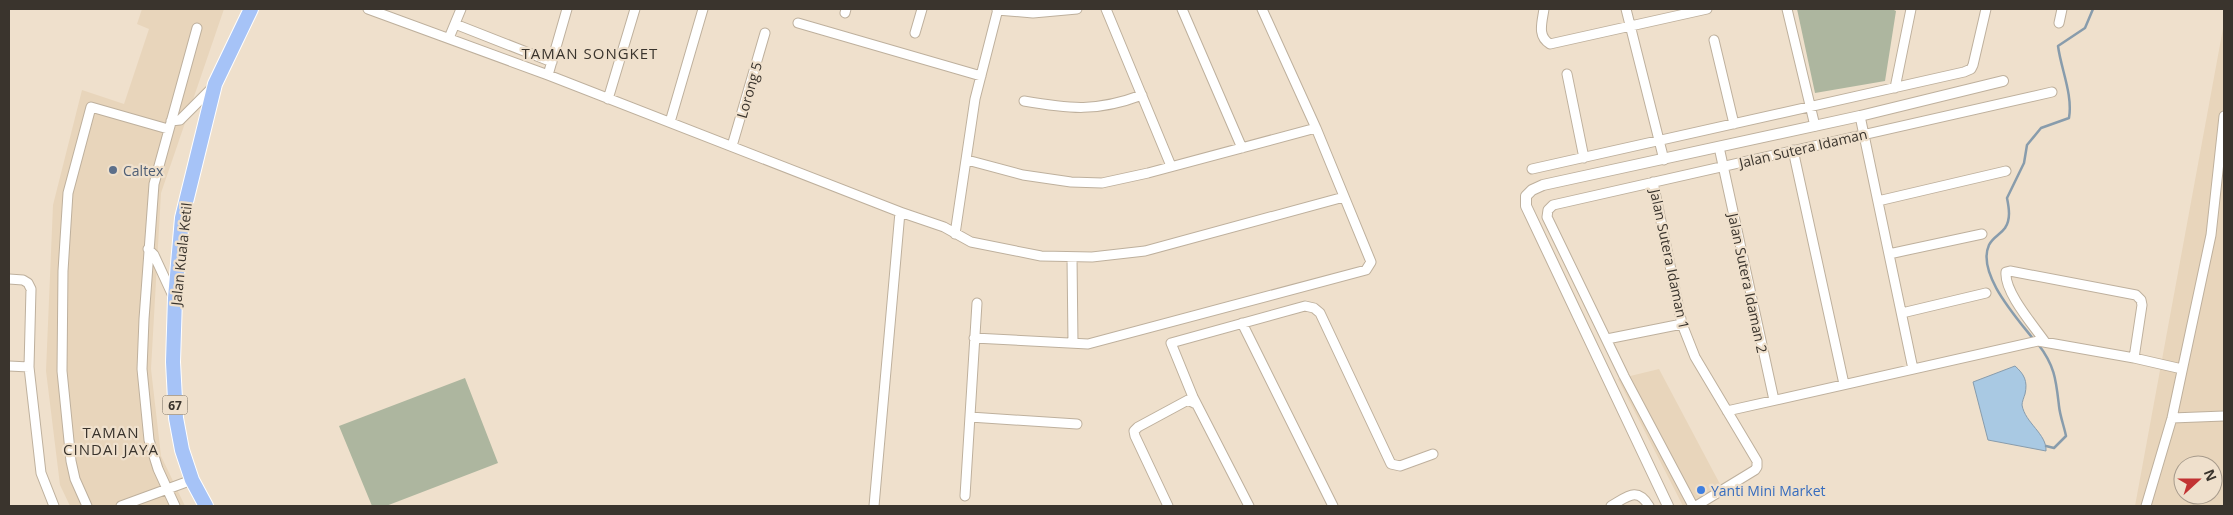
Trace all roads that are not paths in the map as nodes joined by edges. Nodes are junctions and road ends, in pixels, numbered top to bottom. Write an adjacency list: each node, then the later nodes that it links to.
1 (251, 9): 34 (main road, Jalan Kuala Ketil / 67)
2 (368, 9): 27 (street)
3 (461, 9): 22 (street)
4 (567, 9): 29 (street)
5 (635, 9): 38 (street)
6 (703, 9): 43 (street)
7 (922, 9): 26 (street)
8 (997, 9): 9 (street); 32 (street)
9 (1077, 9)
10 (1106, 9): 37 (street)
11 (1182, 9): 51 (street)
12 (1262, 9): 47 (street)
13 (1544, 9): 23 (street)
14 (1626, 9): 23 (street)
15 (1704, 9): 23 (street)
16 (1787, 9): 40 (street)
17 (1911, 9): 35 (street)
18 (1986, 9): 35 (street)
19 (2062, 9): 21 (street)
20 (798, 23): 32 (street)
21 (2059, 23)
22 (455, 24): 27 (street); 29 (street)
23 (1630, 26): 49 (street)
24 (197, 28): 45 (street)
25 (765, 33): 50 (street, Lorong 5)
26 (915, 33)
27 (449, 38): 31 (street)
28 (1714, 40): 44 (street)
29 (552, 62): 31 (street)
30 (1567, 74): 54 (street)
31 (548, 75): 38 (street)
32 (981, 76): 55 (street)
33 (2003, 81): 41 (street)
34 (215, 84): 45 (street); 72 (main road, Jalan Kuala Ketil / 67)
35 (1895, 88): 40 (street)
36 (2052, 92): 48 (street, Jalan Sutera Idaman)
37 (1142, 95): 39 (street); 57 (street)
38 (608, 99): 43 (street)
39 (1024, 101)
40 (1810, 107): 44 (street); 46 (street)
41 (1860, 116): 46 (street); 48 (street)
42 (2224, 116): 85 (street)
43 (670, 122): 50 (street)
44 (1734, 124): 49 (street)
45 (170, 125): 67 (street); 99 (street)
46 (1815, 126): 52 (street)
47 (1316, 128): 51 (street); 62 (street)
48 (1864, 134): 53 (street, Jalan Sutera Idaman); 63 (street)
49 (1659, 141): 54 (street); 56 (street)
50 (732, 146): 64 (street)
51 (1242, 148): 57 (street)
52 (1719, 148): 56 (street); 58 (street, Jalan Sutera Idaman 2)
53 (1793, 150): 58 (street, Jalan Sutera Idaman); 86 (street)
54 (1584, 158): 59 (street)
55 (967, 160): 57 (street); 65 (street)
56 (1664, 160): 109 (street)
57 (1171, 166)
58 (1723, 166): 61 (street, Jalan Sutera Idaman); 87 (street, Jalan Sutera Idaman 2)
59 (1532, 169)
60 (2006, 171): 63 (street)
61 (1653, 182): 76 (street, Jalan Sutera Idaman 1); 78 (street, Jalan Sutera Idaman)
62 (1344, 197): 69 (street); 80 (street)
63 (1878, 201): 68 (street)
64 (900, 212): 65 (street); 103 (street)
65 (955, 234): 69 (street)
66 (1982, 234): 68 (street)
67 (148, 249): 72 (street); 96 (street)
68 (1889, 254): 74 (street)
69 (1072, 257): 80 (street)
70 (9, 279): 83 (street)
71 (1986, 293): 74 (street)
72 (174, 298): 95 (main road, Jalan Kuala Ketil / 67)
73 (976, 303): 77 (street)
74 (1902, 313): 84 (street)
75 (1242, 323): 88 (street); 94 (street); 106 (street)
76 (1682, 324): 78 (street); 89 (street, Jalan Sutera Idaman 1)
77 (974, 338): 80 (street); 91 (street)
78 (1607, 339): 110 (street)
79 (2038, 342): 81 (street); 81 (street); 84 (street)
80 (1074, 343)
81 (2134, 358): 85 (street)
82 (9, 366): 83 (street)
83 (29, 367): 98 (street)
84 (1914, 369): 86 (street)
85 (2182, 369): 92 (street)
86 (1844, 384): 87 (street)
87 (1774, 400): 89 (street)
88 (1196, 404): 104 (street); 105 (street)
89 (1727, 411): 110 (street, Jalan Sutera Idaman 1)
90 (2224, 416): 92 (street)
91 (970, 417): 93 (street); 97 (street)
92 (2172, 418): 111 (street)
93 (1078, 424)
94 (1433, 454)
95 (192, 480): 96 (street); 102 (main road, Jalan Kuala Ketil / 67)
96 (166, 489): 100 (street); 101 (street)
97 (964, 496)
98 (54, 506)
99 (87, 506)
100 (121, 506)
101 (175, 506)
102 (206, 506)
103 (874, 506)
104 (1168, 506)
105 (1249, 506)
106 (1333, 506)
107 (1611, 506): 108 (street)
108 (1649, 506)
109 (1668, 506)
110 (1695, 506)
111 (2146, 506)

